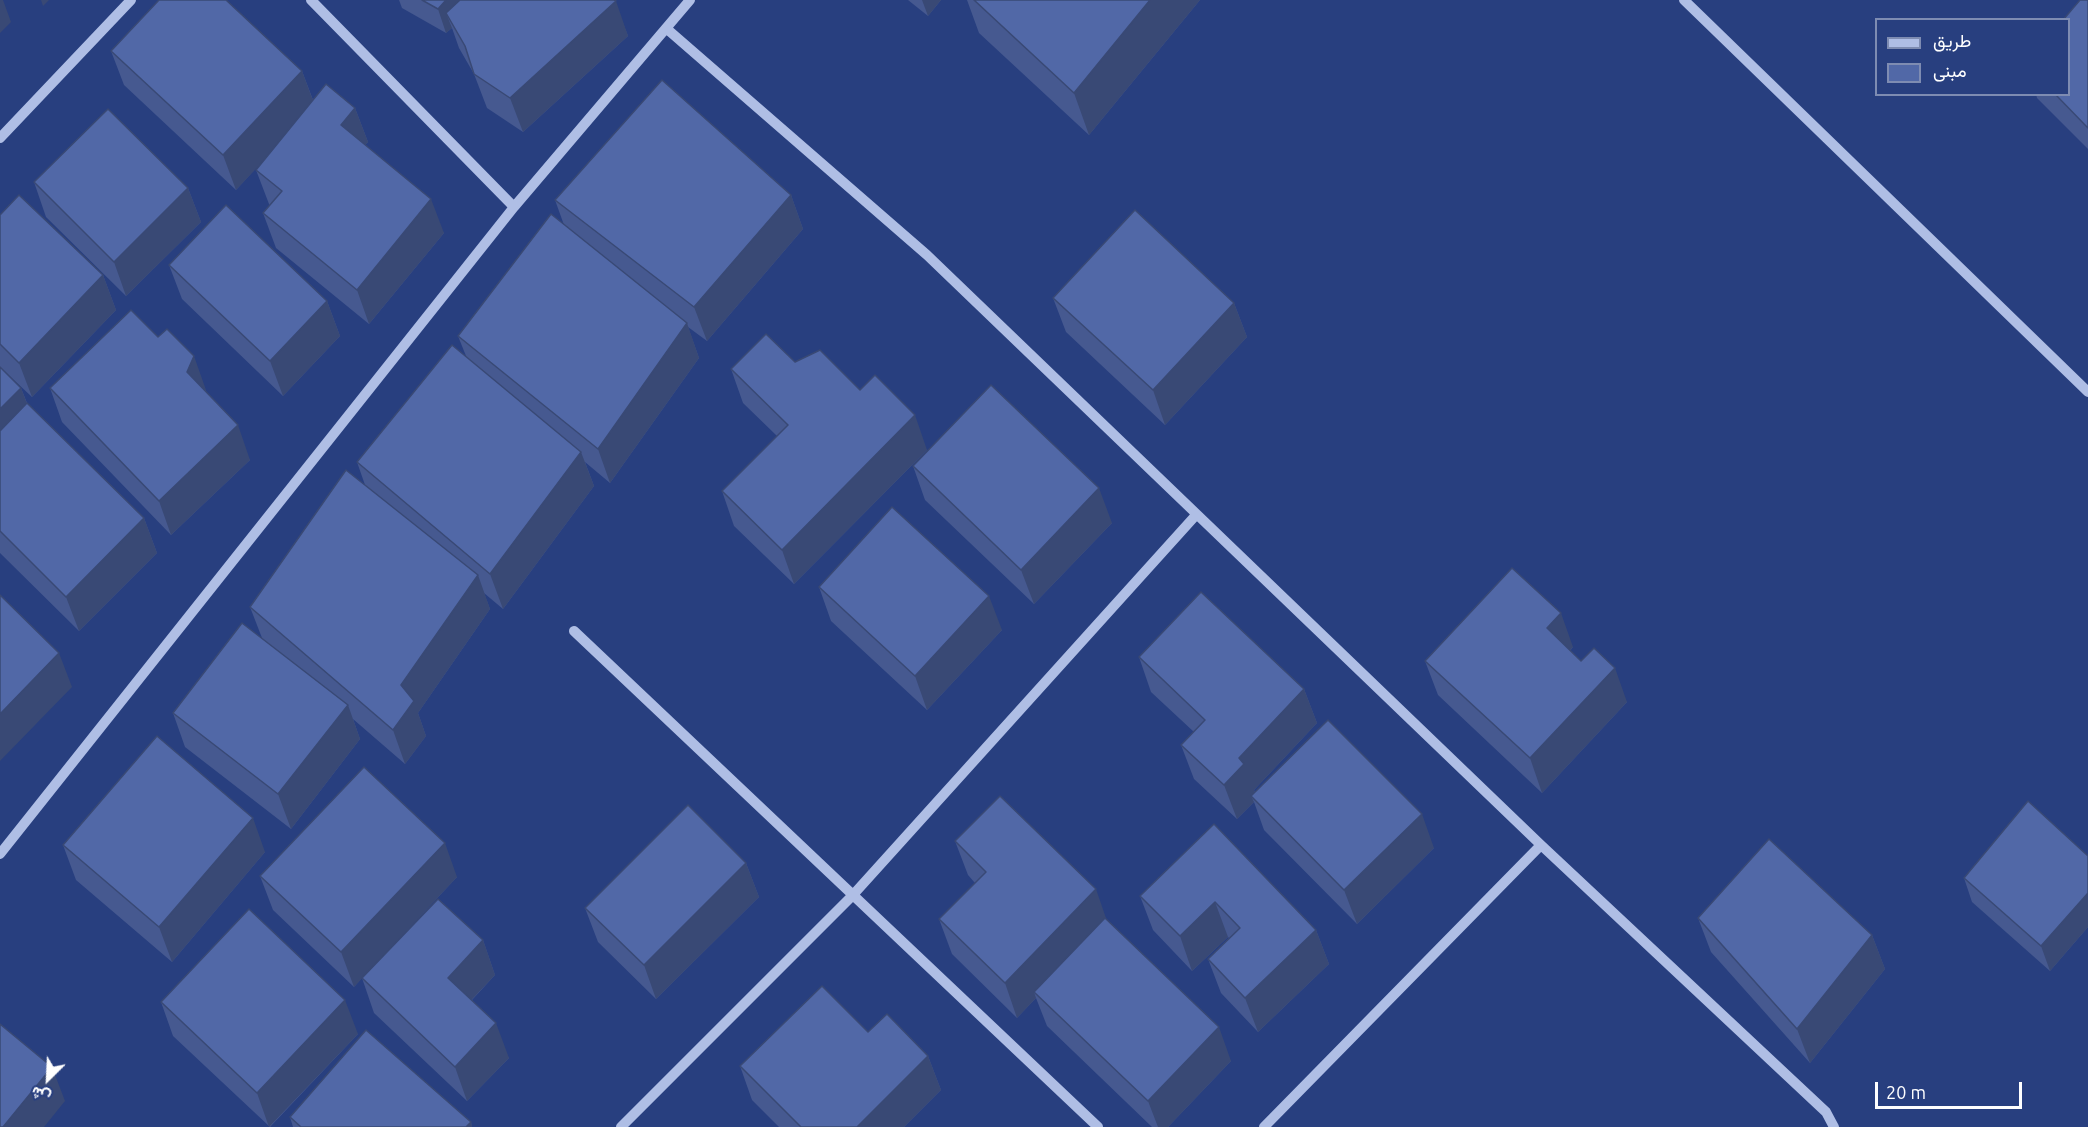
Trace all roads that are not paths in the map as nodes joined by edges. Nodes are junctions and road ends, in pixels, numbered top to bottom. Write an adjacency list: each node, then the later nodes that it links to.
1 (131, 0): 6 (street)
2 (311, 0): 7 (street)
3 (690, 0): 5 (street)
4 (1684, 0): 8 (street)
5 (667, 29): 7 (street); 9 (street)
6 (0, 138)
7 (514, 207): 12 (street)
8 (2088, 392)
9 (1196, 515): 11 (street); 13 (street)
10 (574, 631): 13 (street)
11 (1540, 845): 16 (street); 17 (street)
12 (1, 851)
13 (852, 896): 14 (street); 15 (street)
14 (621, 1127)
15 (1098, 1127)
16 (1264, 1127)
17 (1834, 1127)

